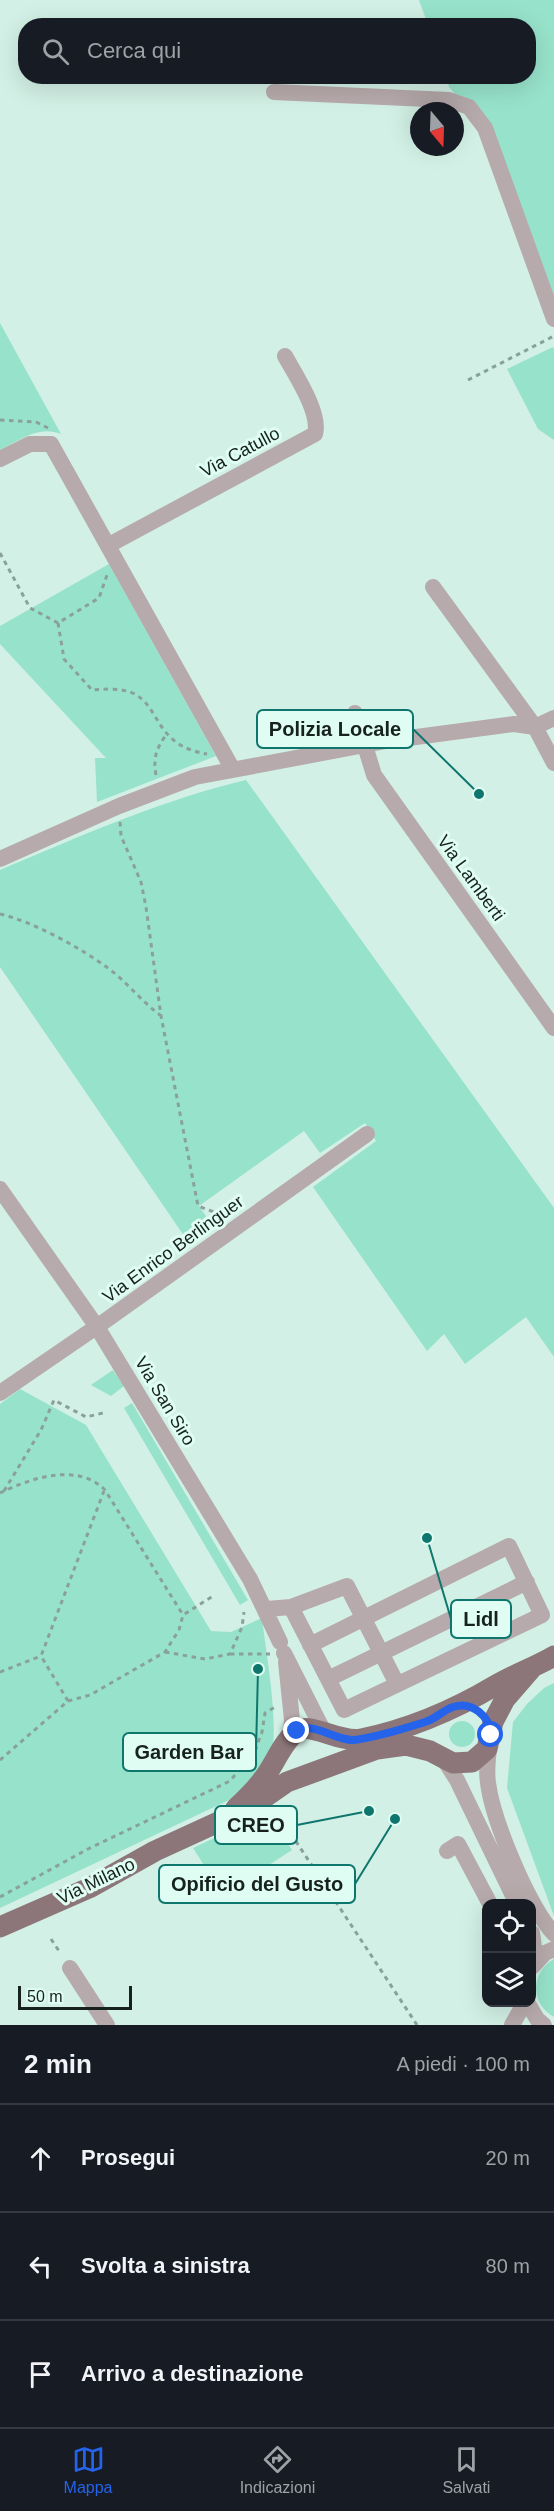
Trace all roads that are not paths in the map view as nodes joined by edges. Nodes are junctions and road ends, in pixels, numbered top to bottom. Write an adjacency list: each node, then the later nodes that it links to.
1 (274, 92): 2 (street)
2 (554, 319)
3 (285, 356): 5 (street, Via Catullo)
4 (0, 459): 5 (street)
5 (112, 550): 11 (street)
6 (433, 587): 9 (street)
7 (355, 713): 10 (street, Via Lamberti)
8 (554, 718): 9 (street)
9 (535, 727): 10 (street); 12 (street)
10 (364, 747): 11 (street); 14 (street, Via Lamberti)
11 (229, 763): 13 (street)
12 (554, 763)
13 (0, 859)
14 (554, 1028)
15 (367, 1134): 17 (street, Via Enrico Berlinguer)
16 (0, 1189): 17 (street, Via San Siro)
17 (97, 1327): 18 (street, Via Enrico Berlinguer); 21 (street, Via San Siro)
18 (0, 1393)
19 (526, 1582): 22 (street); 25 (street); 29 (street)
20 (291, 1607): 21 (street); 22 (street); 23 (street)
21 (267, 1609): 24 (street, Via San Siro)
22 (364, 1618): 23 (street); 25 (street)
23 (310, 1645): 28 (street)
24 (274, 1646)
25 (382, 1653): 28 (street); 29 (street)
26 (554, 1656): 27 (main road)
27 (531, 1669): 30 (main road); 32 (main road)
28 (328, 1679): 29 (street)
29 (397, 1684)
30 (449, 1710): 31 (main road); 32 (main road); 34 (main road)
31 (329, 1735): 33 (main road); 33 (street)
32 (490, 1737): 34 (main road); 41 (street)
33 (290, 1740): 35 (main road); 36 (main road)
34 (444, 1758): 35 (main road, Via Milano); 39 (street)
35 (316, 1773): 36 (main road, Via Milano)
36 (224, 1819): 40 (main road, Via Milano)
37 (447, 1851): 38 (street)
38 (487, 1899)
39 (515, 1899)
40 (0, 1927)
41 (554, 1934)
42 (554, 1948): 43 (street)
43 (536, 1962)
44 (70, 1968): 47 (street)
45 (523, 2007): 48 (street)
46 (529, 2007): 49 (street)
47 (107, 2025)
48 (512, 2025)
49 (544, 2025)

